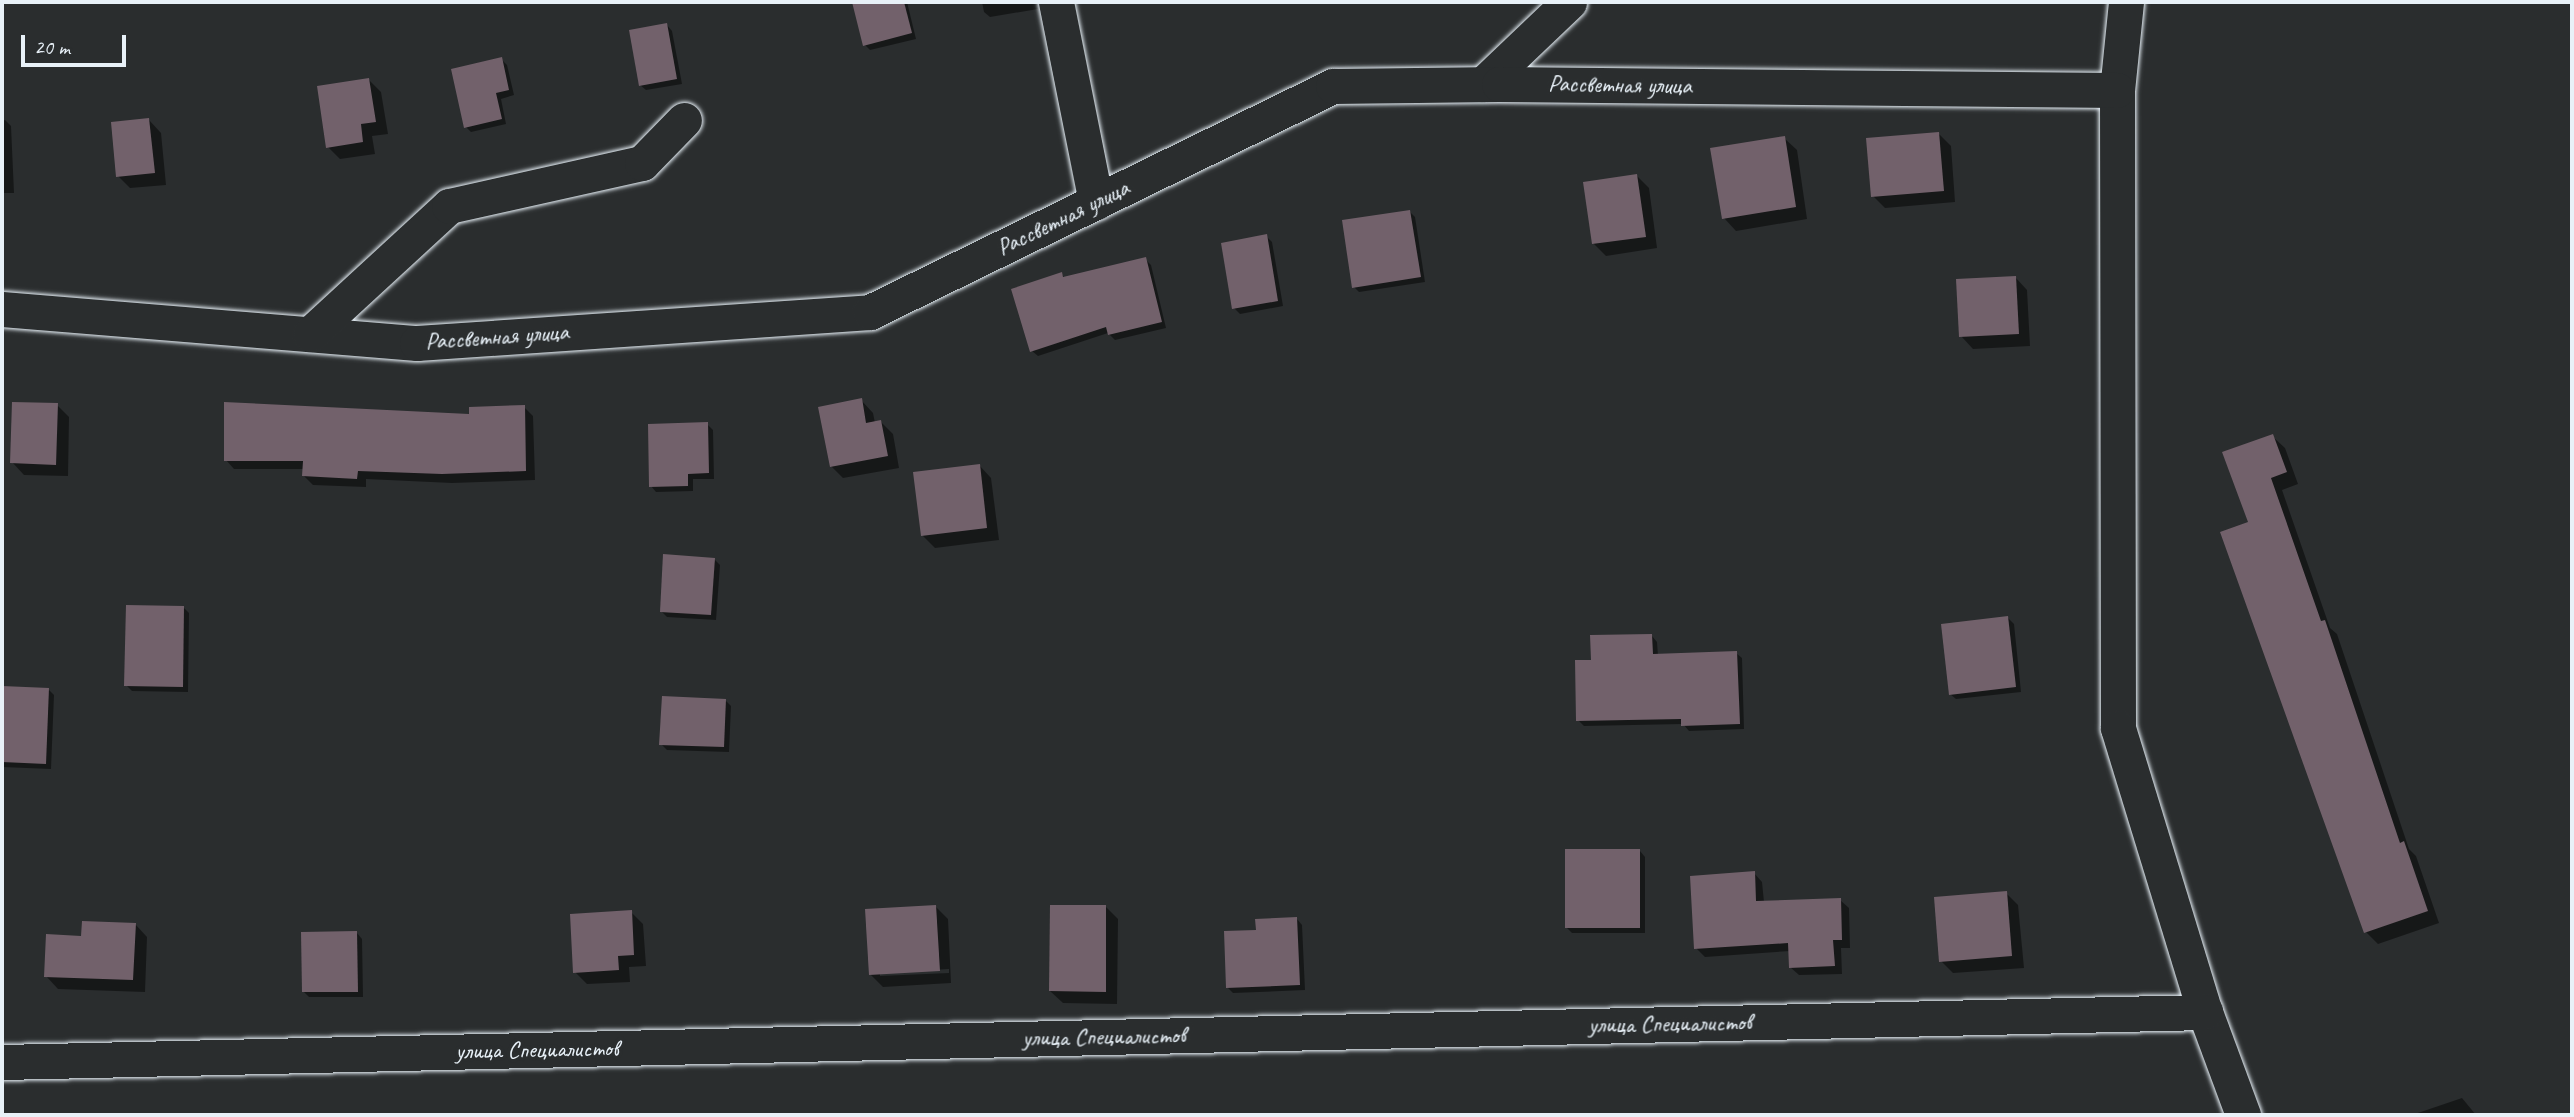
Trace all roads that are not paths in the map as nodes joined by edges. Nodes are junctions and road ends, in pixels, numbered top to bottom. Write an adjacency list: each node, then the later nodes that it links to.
1 (1056, 2): 7 (street)
2 (1569, 2): 4 (street)
3 (2126, 2): 5 (street)
4 (1483, 84): 5 (street, Рассветная улица); 7 (street, Рассветная улица)
5 (2117, 90): 10 (street)
6 (684, 120): 9 (street)
7 (1096, 202): 9 (street, Рассветная улица)
8 (2, 309): 9 (street, Рассветная улица)
9 (310, 334)
10 (2205, 1012): 11 (street, улица Специалистов); 12 (street)
11 (2, 1062)
12 (2242, 1115)

